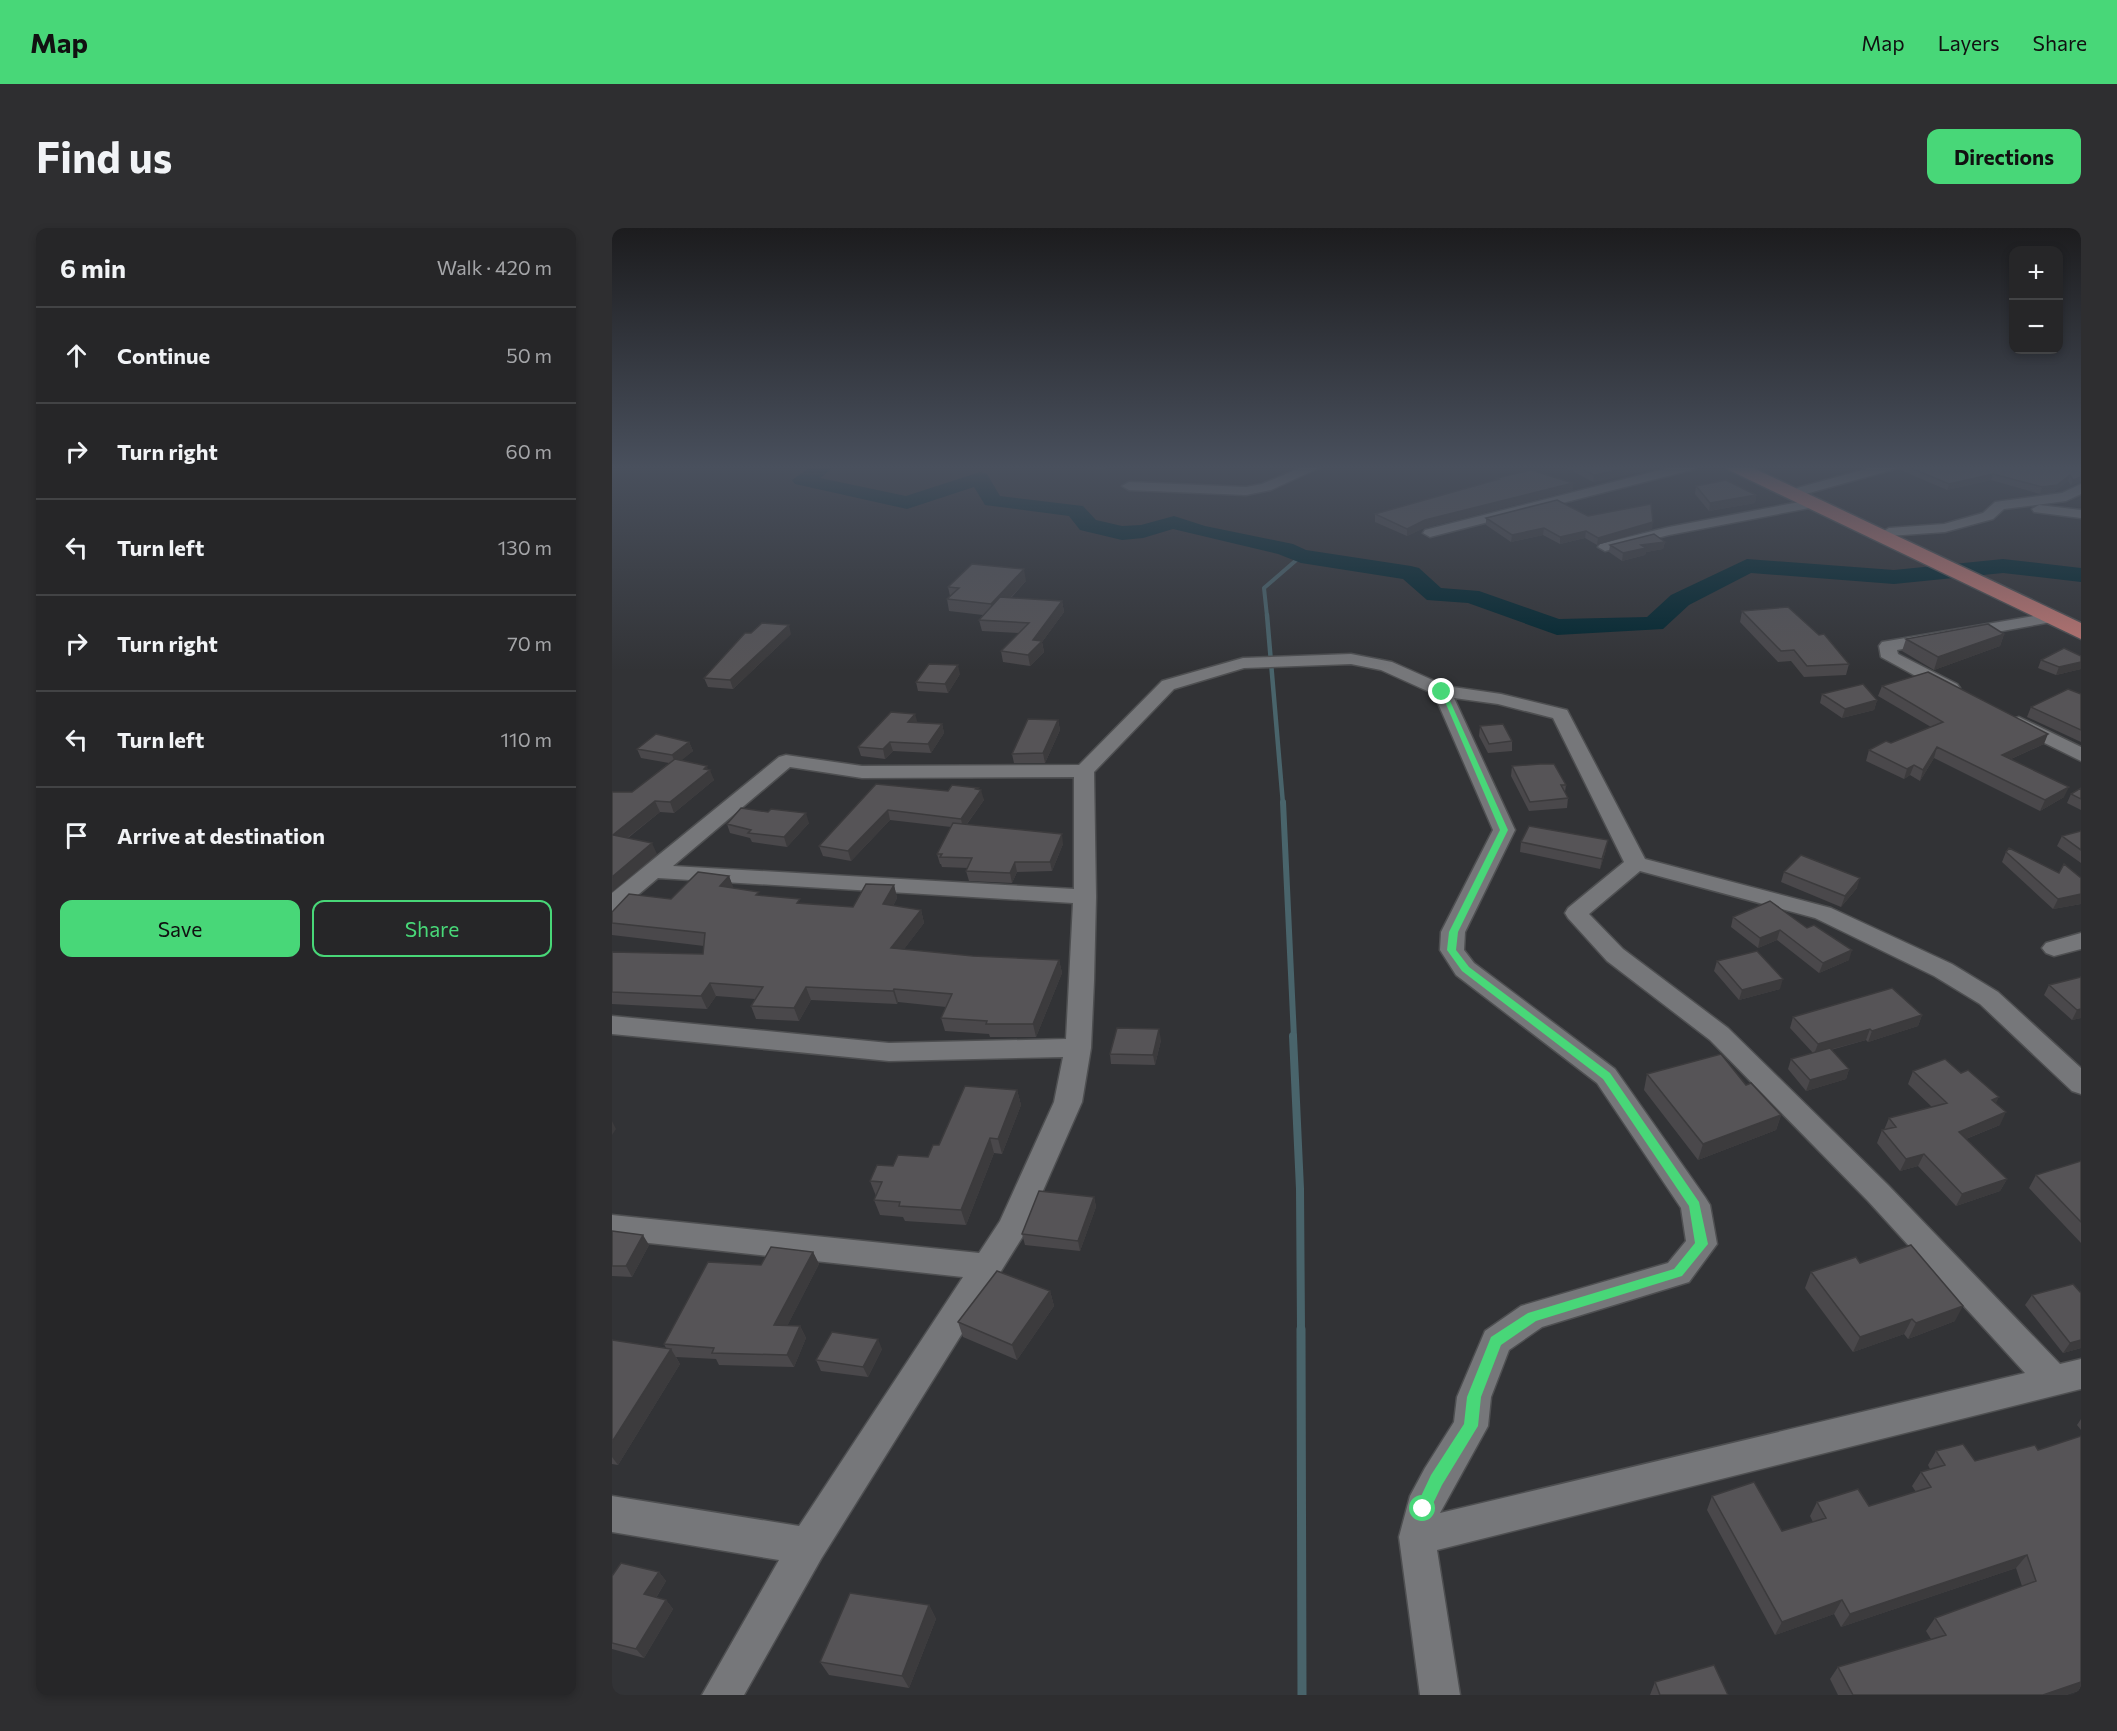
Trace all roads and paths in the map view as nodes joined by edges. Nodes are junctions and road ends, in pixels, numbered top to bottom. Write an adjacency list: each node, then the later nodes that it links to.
1 (1656, 534): 4 (street)
2 (1884, 534): 5 (main road)
3 (1894, 534): 6 (main road)
4 (1605, 548)
5 (2051, 618): 7 (main road); 9 (street)
6 (2081, 621)
7 (2081, 632)
8 (1442, 692): 12 (street); 13 (street); 26 (street)
9 (1964, 695)
10 (2007, 717): 11 (street)
11 (2081, 755)
12 (1084, 771): 14 (street); 15 (street)
13 (1636, 863): 21 (street); 24 (street)
14 (650, 872): 15 (street); 16 (street)
15 (1085, 897): 20 (street)
16 (612, 905)
17 (2081, 941): 18 (street)
18 (2054, 948)
19 (612, 1025): 20 (street)
20 (1078, 1048): 23 (street)
21 (2081, 1084)
22 (612, 1227): 23 (street)
23 (987, 1267): 27 (street)
24 (2067, 1377): 26 (street)
25 (612, 1514): 27 (street)
26 (1417, 1537): 29 (street)
27 (808, 1546): 28 (street)
28 (722, 1695)
29 (1440, 1695)

